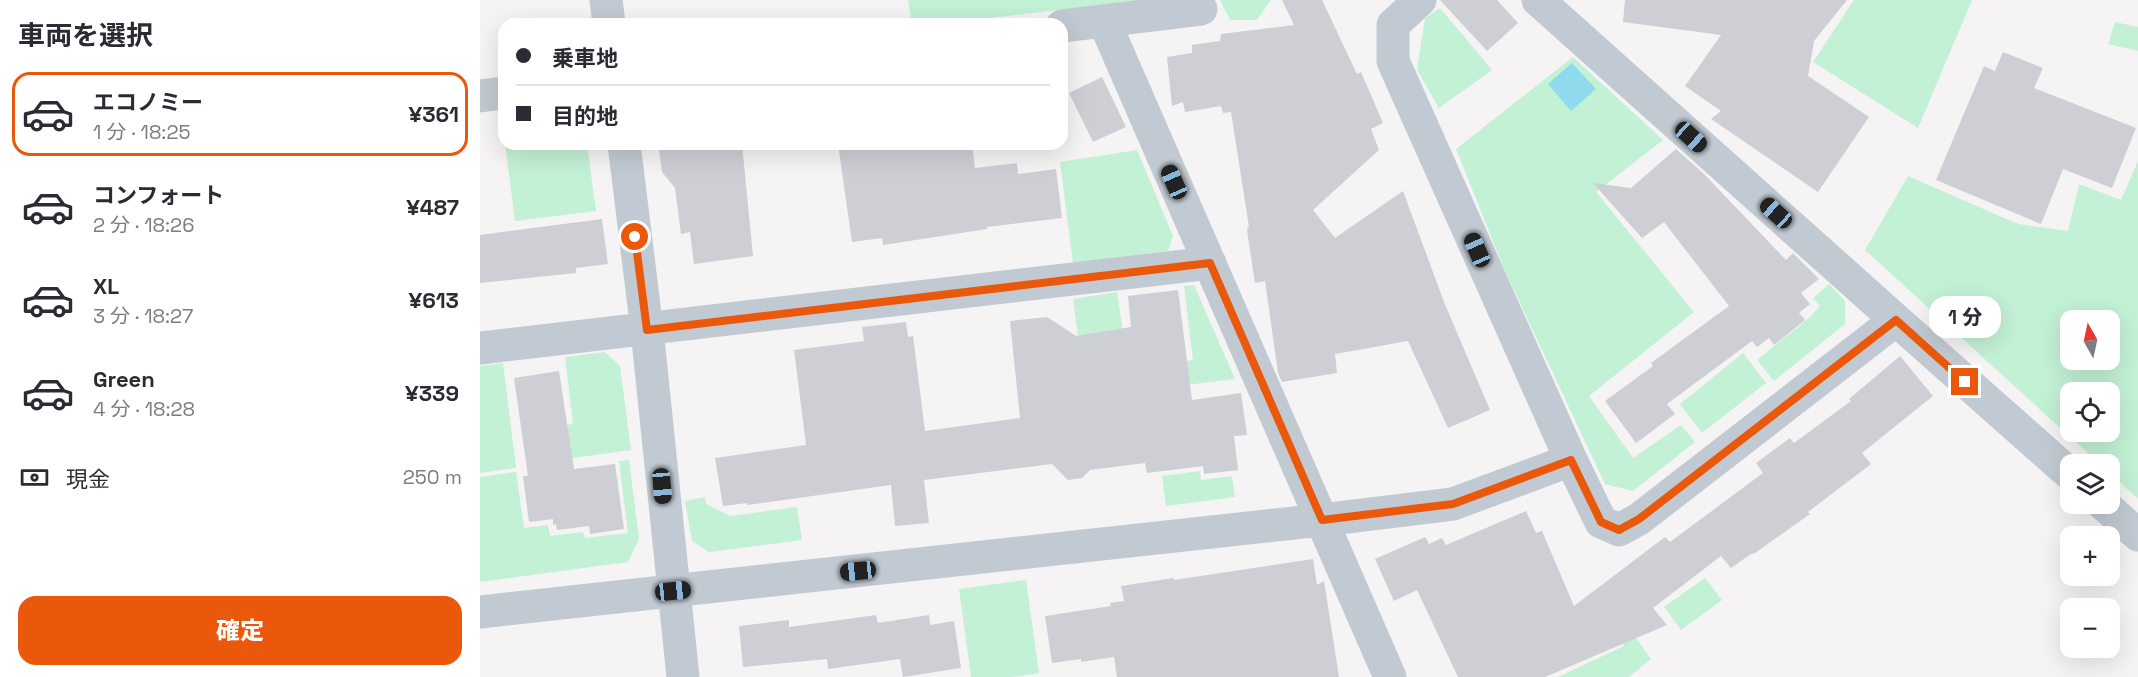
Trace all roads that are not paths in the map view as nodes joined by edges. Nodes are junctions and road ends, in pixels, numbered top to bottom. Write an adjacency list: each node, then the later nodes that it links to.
1 (606, 0): 5 (street)
2 (1420, 0): 15 (street)
3 (1538, 0): 12 (street)
4 (1200, 9): 6 (street)
5 (608, 18)
6 (1104, 21): 7 (street); 11 (street)
7 (1068, 25)
8 (498, 94): 9 (street)
9 (480, 96)
10 (625, 150): 13 (street)
11 (1210, 263): 13 (street); 18 (street)
12 (1896, 320): 15 (street); 16 (street)
13 (647, 330): 14 (street); 20 (street)
14 (480, 348)
15 (1571, 460): 18 (street)
16 (2060, 465)
17 (2114, 514): 19 (street)
18 (1322, 520): 20 (street); 23 (street)
19 (2138, 535)
20 (673, 591): 21 (street); 22 (street)
21 (480, 612)
22 (683, 677)
23 (1390, 677)

